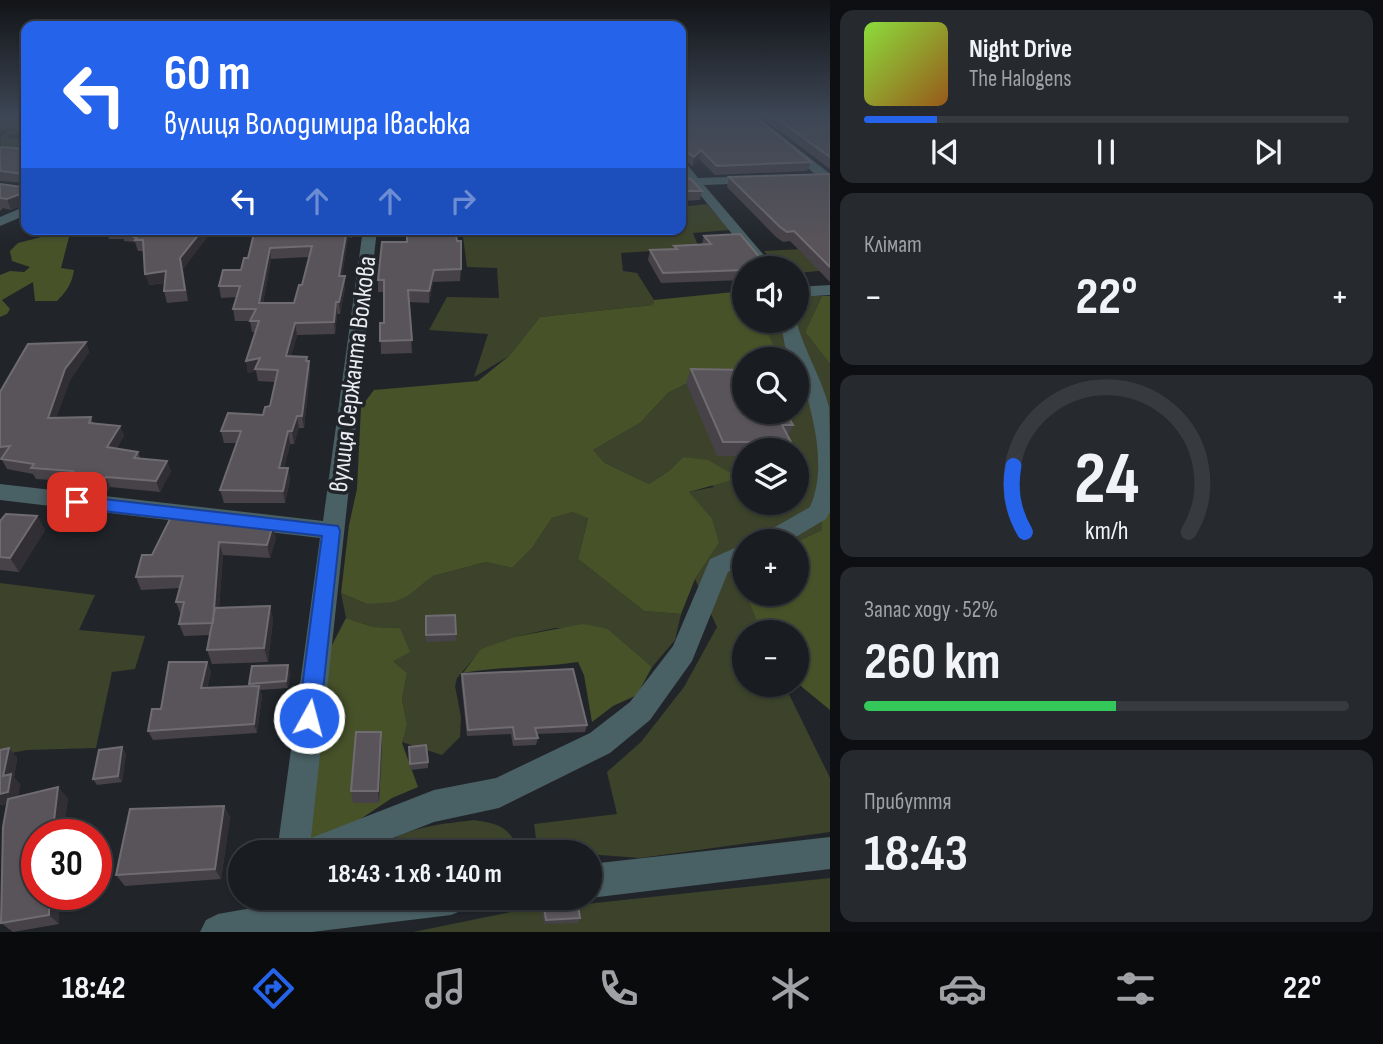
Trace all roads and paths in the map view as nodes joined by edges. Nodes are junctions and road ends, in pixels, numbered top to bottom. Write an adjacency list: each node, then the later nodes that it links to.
1 (805, 158): 3 (street)
2 (686, 171): 6 (street)
3 (827, 176): 4 (street)
4 (807, 177)
5 (765, 178): 6 (street)
6 (695, 181): 7 (street); 11 (street)
7 (686, 182)
8 (21, 212): 9 (street)
9 (0, 222)
10 (369, 235): 17 (street, вулиця Сержанта Волкова)
11 (758, 256)
12 (830, 290): 13 (street)
13 (809, 291)
14 (791, 333): 16 (street)
15 (0, 492): 17 (street)
16 (790, 529)
17 (332, 531): 19 (street, вулиця Сержанта Волкова)
18 (732, 559): 20 (street)
19 (294, 840)
20 (348, 840)
21 (830, 853): 22 (street)
22 (602, 880)
23 (340, 910): 24 (street)
24 (285, 916): 25 (street)
25 (218, 932)

